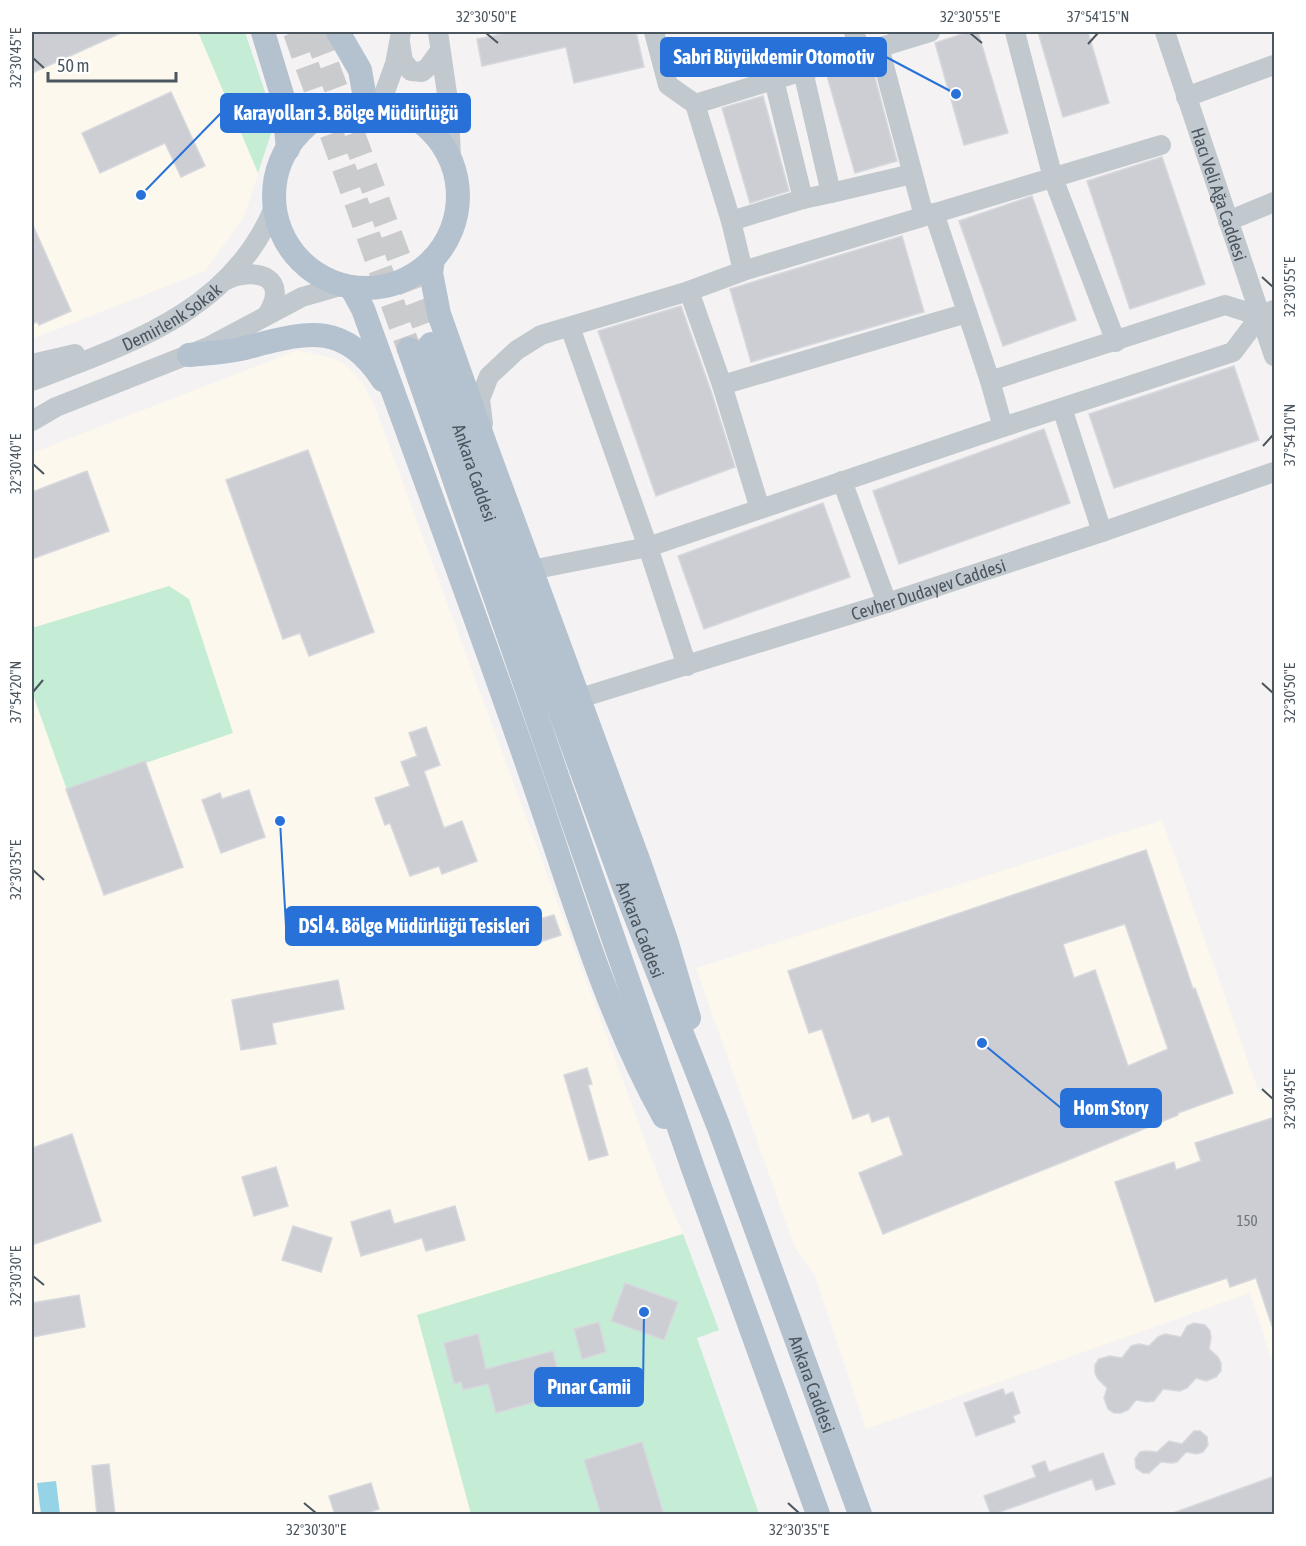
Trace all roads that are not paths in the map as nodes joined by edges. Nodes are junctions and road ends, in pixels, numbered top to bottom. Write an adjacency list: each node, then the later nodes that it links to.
1 (263, 32): 18 (main road)
2 (338, 32): 16 (main road)
3 (654, 32): 15 (street)
4 (854, 32): 10 (street)
5 (930, 32): 10 (street)
6 (1015, 32): 21 (street)
7 (1165, 32): 14 (street, Hacı Veli Ağa Caddesi)
8 (400, 36): 9 (street); 16 (street)
9 (439, 41): 19 (street)
10 (870, 50): 12 (street); 20 (street)
11 (1275, 65): 14 (street)
12 (803, 71): 13 (street); 22 (street)
13 (774, 80): 15 (street); 23 (street)
14 (1186, 97): 28 (street, Hacı Veli Ağa Caddesi)
15 (695, 104): 27 (street)
16 (373, 105): 18 (main road); 19 (main road)
17 (1161, 145): 21 (street)
18 (288, 149): 25 (main road)
19 (451, 160): 29 (main road)
20 (912, 174): 22 (street); 26 (street)
21 (1053, 178): 26 (street); 38 (street)
22 (831, 193): 23 (street)
23 (803, 199): 27 (street)
24 (1275, 202): 28 (street)
25 (275, 205): 31 (street, Demirlenk Sokak); 32 (main road)
26 (929, 215): 30 (street); 34 (street)
27 (731, 221): 30 (street)
28 (1228, 221): 35 (street, Hacı Veli Ağa Caddesi)
29 (433, 259): 32 (main road); 52 (main road)
30 (743, 271): 33 (street)
31 (226, 280): 36 (street); 39 (street, Demirlenk Sokak)
32 (347, 286): 36 (street); 46 (main road)
33 (689, 291): 37 (street); 45 (street)
34 (967, 313): 44 (street); 45 (street)
35 (1267, 313): 38 (street); 41 (street, Hacı Veli Ağa Caddesi); 48 (street)
36 (267, 315): 40 (street)
37 (570, 327): 52 (street); 57 (street)
38 (1116, 342): 44 (street)
39 (119, 347): 42 (street); 43 (street, Demirlenk Sokak)
40 (189, 355): 46 (main road); 47 (street)
41 (1275, 356)
42 (32, 364)
43 (32, 381)
44 (990, 381): 51 (street)
45 (722, 385): 55 (street)
46 (396, 400): 63 (main road)
47 (56, 407): 49 (street); 50 (street)
48 (1062, 408): 51 (street); 56 (street)
49 (32, 416)
50 (32, 421)
51 (1003, 427): 54 (street)
52 (484, 444): 58 (main road)
53 (1275, 472): 56 (street, Cevher Dudayev Caddesi)
54 (842, 481): 55 (street); 59 (street)
55 (760, 509): 57 (street)
56 (1102, 532): 59 (street, Cevher Dudayev Caddesi)
57 (648, 547): 58 (street); 60 (street)
58 (531, 570): 61 (main road)
59 (887, 603): 60 (street, Cevher Dudayev Caddesi)
60 (687, 666): 61 (street, Cevher Dudayev Caddesi)
61 (577, 699): 62 (main road)
62 (718, 1125): 63 (main road, Ankara Caddesi); 65 (main road, Ankara Caddesi)
63 (694, 1172): 64 (main road, Ankara Caddesi)
64 (818, 1515)
65 (860, 1515)

